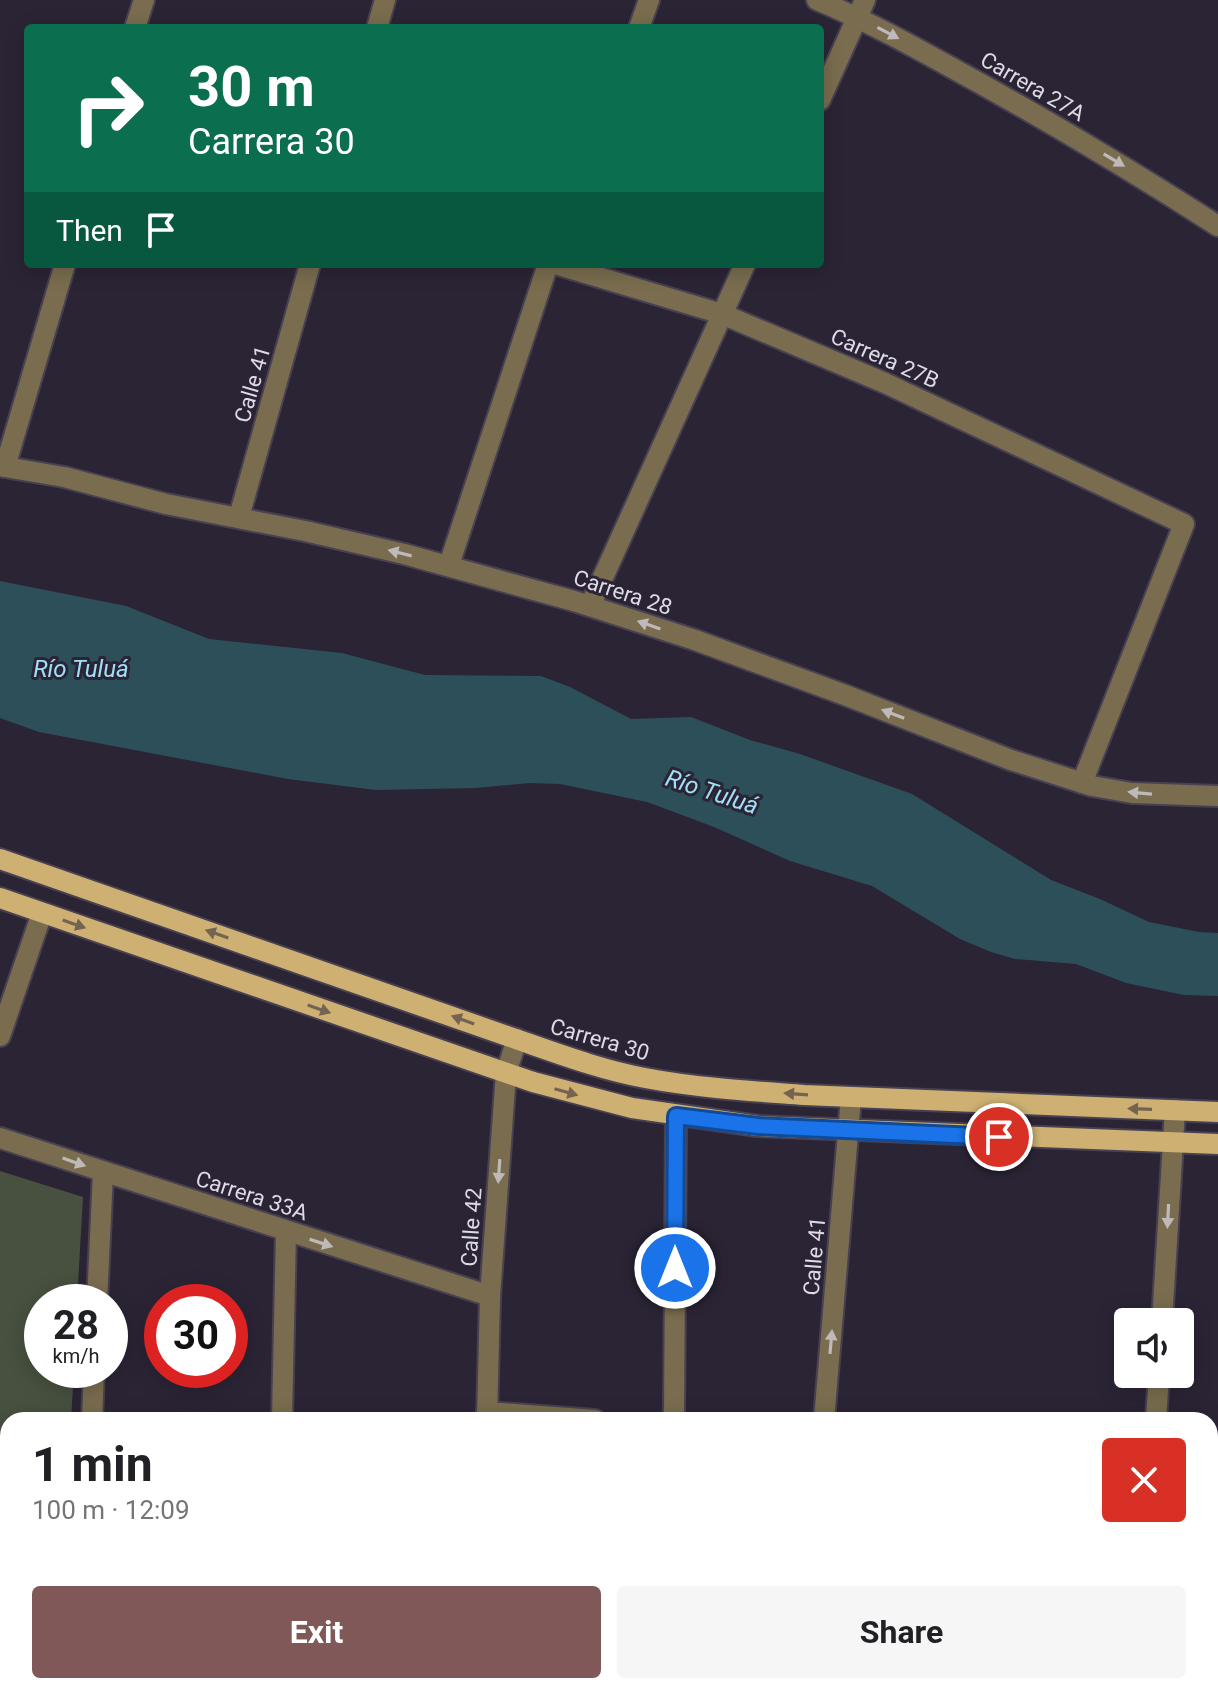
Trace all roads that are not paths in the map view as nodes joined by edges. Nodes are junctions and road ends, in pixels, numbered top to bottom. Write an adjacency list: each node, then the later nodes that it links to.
1 (144, 0): 6 (street)
2 (385, 0): 7 (street)
3 (649, 0): 8 (street)
4 (817, 0): 5 (street, Carrera 27A)
5 (862, 8): 9 (street); 10 (street, Carrera 27A, one-way to 10)
6 (136, 24)
7 (378, 24)
8 (640, 24)
9 (824, 91)
10 (1218, 226)
11 (64, 268): 17 (street)
12 (309, 268): 18 (street, Calle 41)
13 (547, 268): 19 (street)
14 (568, 268): 16 (street, Carrera 27B)
15 (743, 268): 16 (street)
16 (722, 314): 20 (street); 21 (street, Carrera 27B)
17 (3, 467): 18 (street, Carrera 28)
18 (239, 517): 19 (street, Carrera 28, one-way to 18)
19 (449, 565): 20 (street, Carrera 28)
20 (590, 606): 21 (street, Carrera 28, one-way to 20)
21 (1082, 783): 22 (street, Carrera 28, one-way to 21)
22 (1218, 796)
23 (0, 859): 24 (main road, Carrera 30)
24 (23, 867): 25 (main road); 28 (main road, Carrera 30, one-way to 24)
25 (6, 900): 26 (main road)
26 (42, 913): 27 (street); 29 (main road, one-way to 29)
27 (0, 1036)
28 (517, 1039): 29 (street, Calle 42); 30 (main road, Carrera 30, one-way to 28)
29 (506, 1073): 33 (main road, one-way to 33); 41 (street, Calle 42, one-way to 41)
30 (851, 1097): 31 (main road, Carrera 30, one-way to 30); 34 (street, Calle 41)
31 (1175, 1110): 32 (main road, Carrera 30); 36 (street)
32 (1218, 1112)
33 (676, 1116): 34 (main road); 48 (street)
34 (850, 1131): 36 (main road); 49 (street, Calle 41, one-way to 34)
35 (0, 1138): 38 (street, Carrera 33A, one-way to 38)
36 (1172, 1142): 37 (main road); 42 (street, one-way to 42)
37 (1218, 1144)
38 (103, 1172): 39 (street, Carrera 33A); 40 (street)
39 (286, 1231): 41 (street, Carrera 33A, one-way to 41); 46 (street)
40 (98, 1284)
41 (490, 1296): 47 (street, Calle 42)
42 (1163, 1308)
43 (93, 1388): 45 (street)
44 (1158, 1388): 50 (street)
45 (92, 1412)
46 (282, 1412)
47 (487, 1412)
48 (674, 1412)
49 (825, 1412)
50 (1157, 1412)

